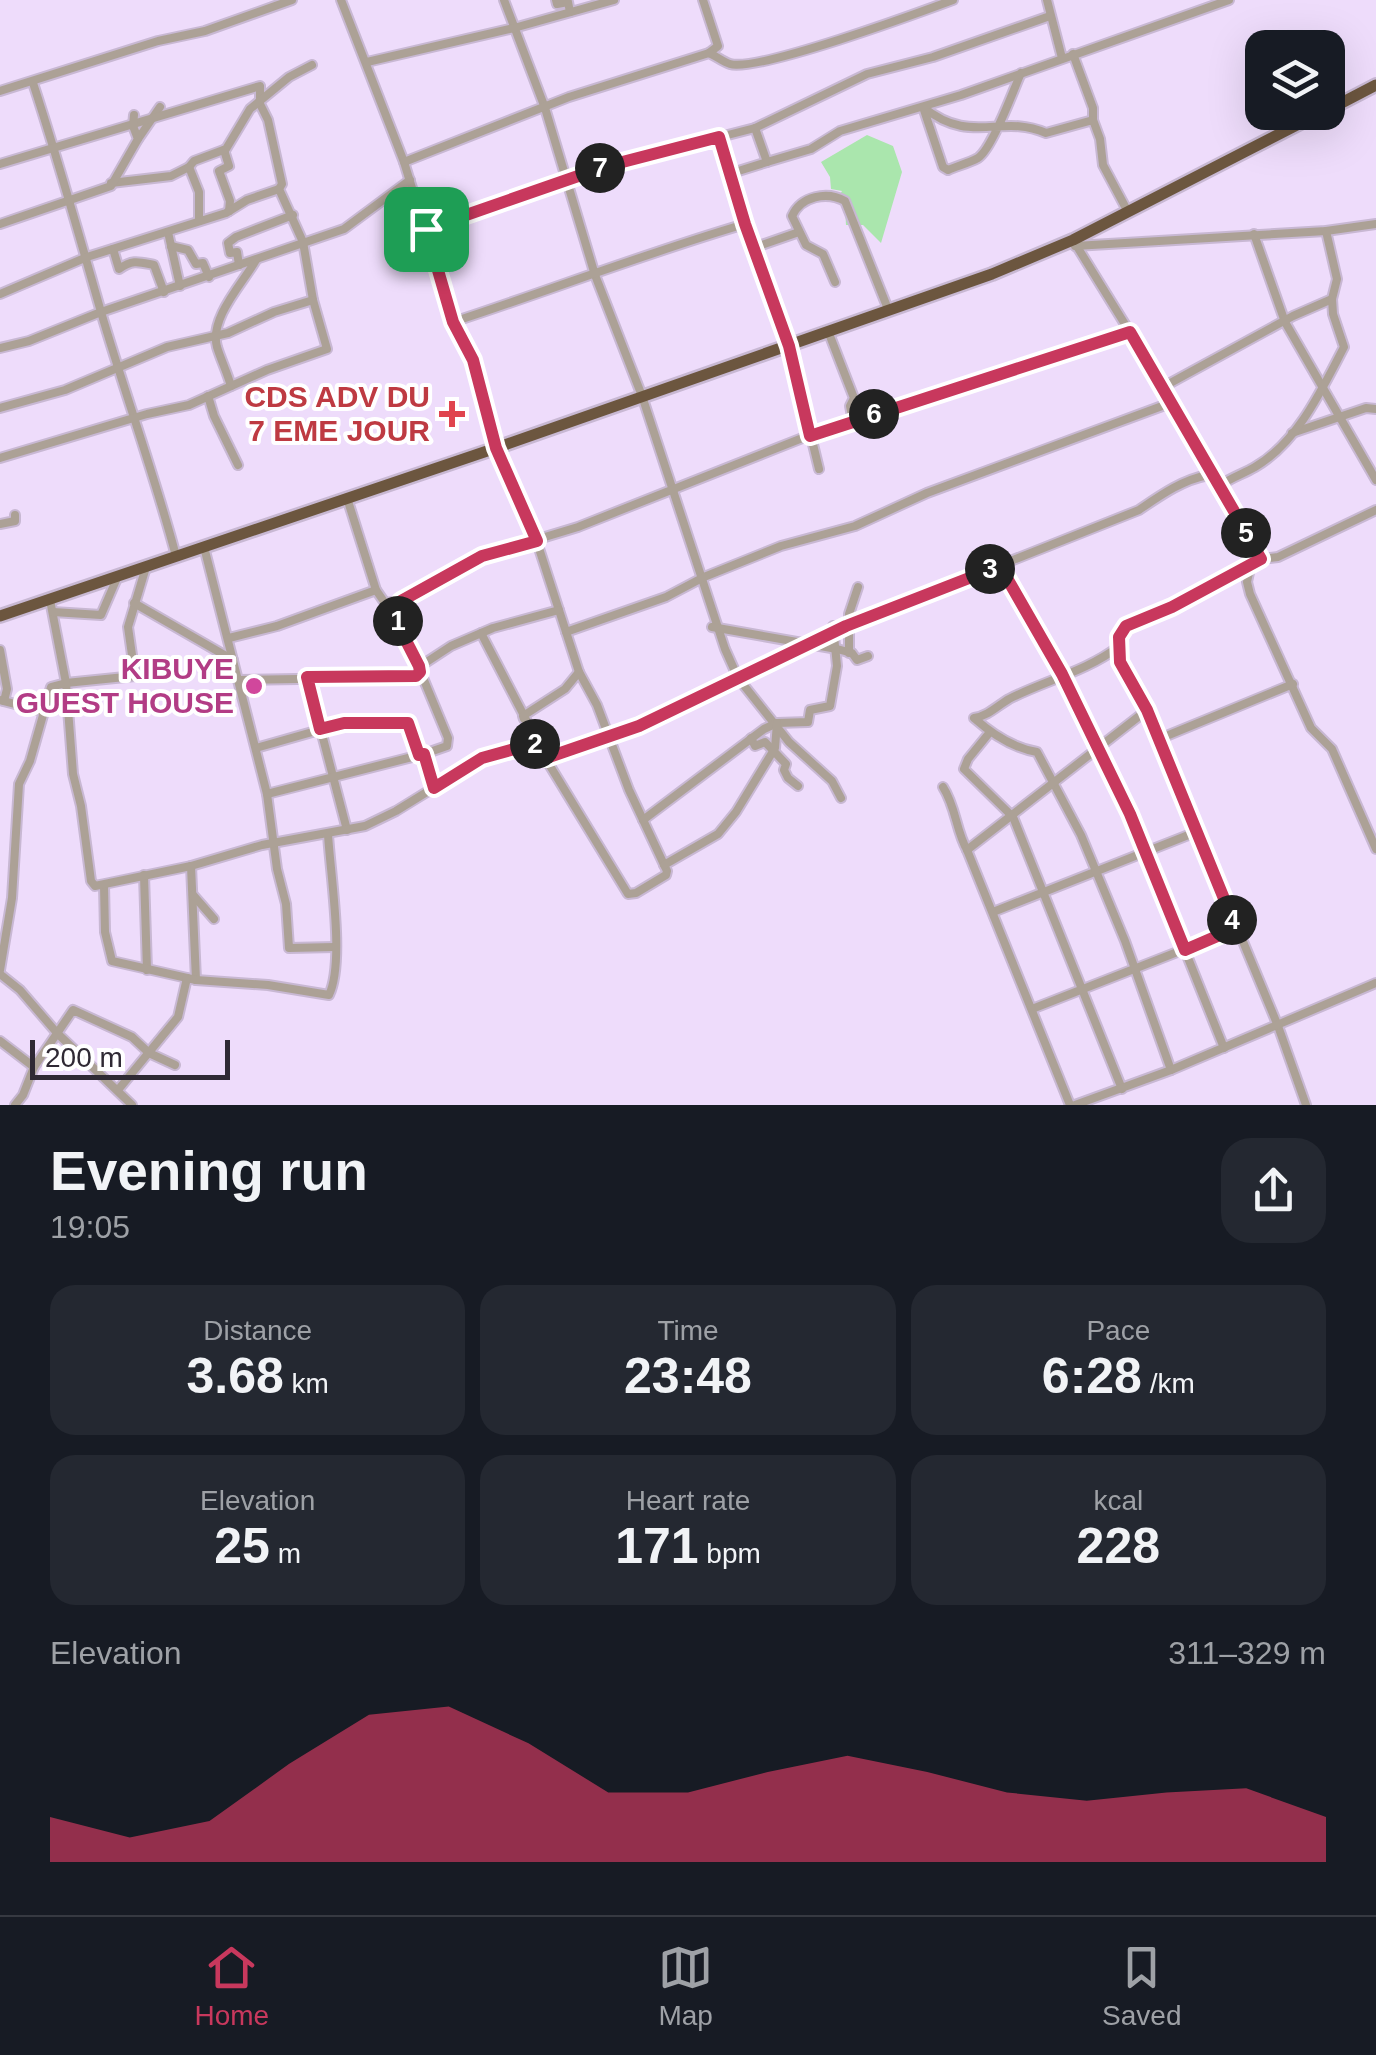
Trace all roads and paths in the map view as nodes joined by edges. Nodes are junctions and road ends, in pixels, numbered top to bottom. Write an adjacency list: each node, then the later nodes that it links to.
1 (292, 0): 19 (street)
2 (342, 0): 16 (street)
3 (504, 0): 12 (street)
4 (556, 0): 10 (street)
5 (614, 0): 10 (street)
6 (703, 0): 13 (street)
7 (953, 0): 13 (street)
8 (1046, 0): 11 (street)
9 (1229, 0): 14 (street)
10 (570, 12): 12 (street)
11 (1050, 16): 15 (street); 31 (street)
12 (514, 28): 16 (street); 26 (street)
13 (710, 53): 26 (street)
14 (1074, 54): 15 (street); 29 (street)
15 (1062, 58): 18 (street)
16 (367, 62): 38 (street)
17 (312, 65): 23 (street)
18 (1021, 73): 25 (street); 32 (street)
19 (33, 82): 21 (street); 36 (street)
20 (1376, 86): 22 (highway)
21 (0, 92)
22 (1345, 101)
23 (260, 102): 28 (street); 37 (street); 46 (street)
24 (160, 107): 28 (street)
25 (924, 107): 32 (street); 32 (street); 39 (street)
26 (544, 108): 38 (street); 44 (street)
27 (134, 115): 30 (street)
28 (149, 120): 30 (street); 35 (street)
29 (1092, 120): 32 (street); 49 (street)
30 (132, 126): 35 (street); 36 (street)
31 (755, 128): 34 (street); 39 (street)
32 (996, 128)
33 (1288, 130): 49 (highway)
34 (719, 137): 42 (street); 44 (street)
35 (138, 139): 45 (street)
36 (54, 150): 40 (street); 47 (street)
37 (224, 150): 41 (street); 48 (street)
38 (404, 162): 43 (street)
39 (767, 162): 42 (street)
40 (0, 164)
41 (189, 168): 45 (street); 51 (street)
42 (732, 172): 53 (street)
43 (410, 180): 55 (street); 60 (street)
44 (566, 180): 55 (street); 68 (street)
45 (112, 183): 47 (street)
46 (279, 189): 48 (street); 50 (street)
47 (70, 199): 52 (street); 65 (street)
48 (228, 211): 51 (street)
49 (1128, 212): 61 (highway)
50 (292, 215): 60 (street); 67 (street)
51 (199, 222): 57 (street)
52 (0, 224)
53 (745, 224): 64 (street); 68 (street)
54 (1376, 224): 56 (street)
55 (426, 229): 78 (street)
56 (1326, 231): 59 (street); 75 (street)
57 (168, 232): 62 (street); 63 (street)
58 (798, 232): 64 (street); 70 (street); 76 (street)
59 (1254, 234): 61 (street); 79 (street)
60 (303, 242): 66 (street); 74 (street)
61 (1074, 243): 76 (highway); 81 (street)
62 (171, 246): 69 (street); 71 (street)
63 (112, 248): 65 (street); 72 (street)
64 (753, 248): 83 (street)
65 (87, 257): 73 (street); 77 (street)
66 (256, 260): 67 (street); 82 (street)
67 (239, 266): 69 (street)
68 (595, 275): 78 (street); 90 (street)
69 (208, 277): 71 (street)
70 (835, 282)
71 (180, 286): 72 (street)
72 (164, 292): 77 (street)
73 (0, 294)
74 (314, 300): 82 (street); 86 (street)
75 (1332, 300): 79 (street); 88 (street)
76 (888, 309): 80 (highway)
77 (102, 312): 84 (street); 85 (street)
78 (453, 322): 99 (street)
79 (1285, 322): 87 (street); 88 (street)
80 (828, 331): 83 (highway); 96 (street)
81 (1130, 332): 87 (street); 96 (street)
82 (216, 335): 85 (street); 86 (street)
83 (789, 346): 90 (highway); 98 (street)
84 (0, 348)
85 (119, 368): 92 (street); 94 (street)
86 (231, 386): 89 (street)
87 (1163, 387): 91 (street)
88 (1324, 389): 95 (street); 97 (street)
89 (208, 396): 94 (street); 101 (street)
90 (642, 396): 99 (highway); 105 (street)
91 (1173, 402): 104 (street); 117 (street)
92 (0, 408)
93 (1376, 410): 95 (street)
94 (135, 418): 100 (street); 112 (street)
95 (1340, 418): 97 (street); 103 (street)
96 (853, 421): 98 (street)
97 (1292, 433): 104 (street)
98 (810, 436): 102 (street); 105 (street)
99 (496, 448): 106 (highway); 110 (street)
100 (0, 458)
101 (238, 466)
102 (820, 469)
103 (1376, 480)
104 (1221, 485): 113 (street); 114 (street)
105 (673, 489): 110 (street); 117 (street)
106 (348, 498): 111 (highway); 120 (street)
107 (1376, 510): 113 (street)
108 (15, 515): 109 (street)
109 (0, 524)
110 (537, 541): 121 (street); 125 (street)
111 (204, 546): 112 (highway); 133 (street)
112 (176, 556): 115 (highway)
113 (1261, 559): 116 (street)
114 (1000, 566): 128 (street); 143 (street)
115 (146, 567): 118 (highway); 122 (street)
116 (1250, 568): 135 (street); 148 (street)
117 (704, 577): 129 (street); 131 (street)
118 (117, 578): 124 (highway); 124 (street)
119 (858, 588): 128 (street)
120 (376, 590): 123 (street); 133 (street)
121 (401, 601): 123 (street); 127 (street)
122 (134, 603): 140 (street); 147 (street)
123 (385, 603): 127 (street)
124 (52, 606): 126 (highway); 147 (street)
125 (559, 610): 131 (street); 132 (street)
126 (0, 616)
127 (397, 620): 141 (street)
128 (850, 624): 130 (street); 138 (street)
129 (715, 628): 134 (street); 145 (street)
130 (833, 629): 134 (street); 136 (street)
131 (566, 632): 142 (street)
132 (481, 633): 141 (street); 152 (street)
133 (229, 638): 140 (street)
134 (804, 645): 136 (street); 145 (street)
135 (1118, 647): 143 (street); 150 (street)
136 (836, 649): 138 (street); 153 (street)
137 (0, 650): 149 (street)
138 (849, 653): 139 (street)
139 (868, 656)
140 (233, 660): 146 (street)
141 (420, 670): 144 (street); 163 (street)
142 (580, 672): 152 (street); 156 (street)
143 (1062, 674): 155 (street); 161 (street)
144 (307, 677): 146 (street); 154 (street)
145 (738, 678): 153 (street); 156 (street)
146 (238, 680): 160 (street)
147 (66, 683): 151 (street); 187 (street)
148 (1292, 684): 158 (street); 180 (street)
149 (2, 700): 151 (street)
150 (1147, 710): 158 (street); 161 (street)
151 (42, 711): 175 (street)
152 (523, 716): 159 (street); 164 (street)
153 (776, 723): 157 (street); 162 (street); 171 (street)
154 (320, 729): 160 (street); 163 (street); 165 (street)
155 (990, 732): 166 (street); 172 (street)
156 (609, 735): 164 (street); 173 (street)
157 (751, 738): 162 (street); 173 (street)
158 (1158, 739): 177 (street)
159 (536, 743): 164 (street); 169 (street)
160 (256, 748): 170 (street)
161 (1097, 748): 166 (street); 182 (street)
162 (774, 750): 167 (street); 183 (street)
163 (422, 754): 165 (street); 169 (street)
164 (546, 758): 183 (street)
165 (334, 777): 170 (street); 176 (street)
166 (1056, 784): 172 (street); 185 (street)
167 (798, 786)
168 (943, 787): 181 (street)
169 (434, 788): 176 (street)
170 (267, 794): 179 (street)
171 (841, 798)
172 (1012, 817): 181 (street); 189 (street)
173 (643, 820): 183 (street)
174 (0, 821): 175 (street)
175 (14, 822): 197 (street)
176 (348, 830): 178 (street)
177 (1196, 832): 182 (street); 192 (street)
178 (328, 834): 179 (street); 193 (street)
179 (274, 844): 184 (street); 193 (street)
180 (1376, 849)
181 (968, 850): 190 (street)
182 (1148, 852): 185 (street); 194 (street)
183 (664, 865)
184 (191, 866): 186 (street); 188 (street)
185 (1096, 871): 189 (street); 195 (street)
186 (144, 875): 187 (street); 196 (street)
187 (104, 886): 196 (street)
188 (191, 891): 191 (street); 198 (street)
189 (1043, 892): 190 (street); 200 (street)
190 (993, 912): 201 (street)
191 (214, 920)
192 (1236, 928): 194 (street); 202 (street)
193 (335, 947): 198 (street)
194 (1185, 950): 195 (street); 205 (street)
195 (1135, 968): 200 (street); 209 (street)
196 (147, 970): 198 (street)
197 (0, 974): 203 (street)
198 (192, 979): 206 (street)
199 (1376, 983): 202 (street)
200 (1082, 989): 201 (street); 210 (street)
201 (1032, 1009): 214 (street)
202 (1278, 1026): 205 (street); 215 (street)
203 (57, 1033): 206 (street); 208 (street); 211 (street)
204 (0, 1041): 208 (street)
205 (1224, 1048): 209 (street)
206 (149, 1052): 207 (street); 211 (street)
207 (175, 1065)
208 (34, 1067): 213 (street)
209 (1171, 1070): 210 (street)
210 (1122, 1089): 214 (street)
211 (118, 1090): 212 (street)
212 (126, 1103)
213 (15, 1105)
214 (1072, 1105)
215 (1306, 1105)

